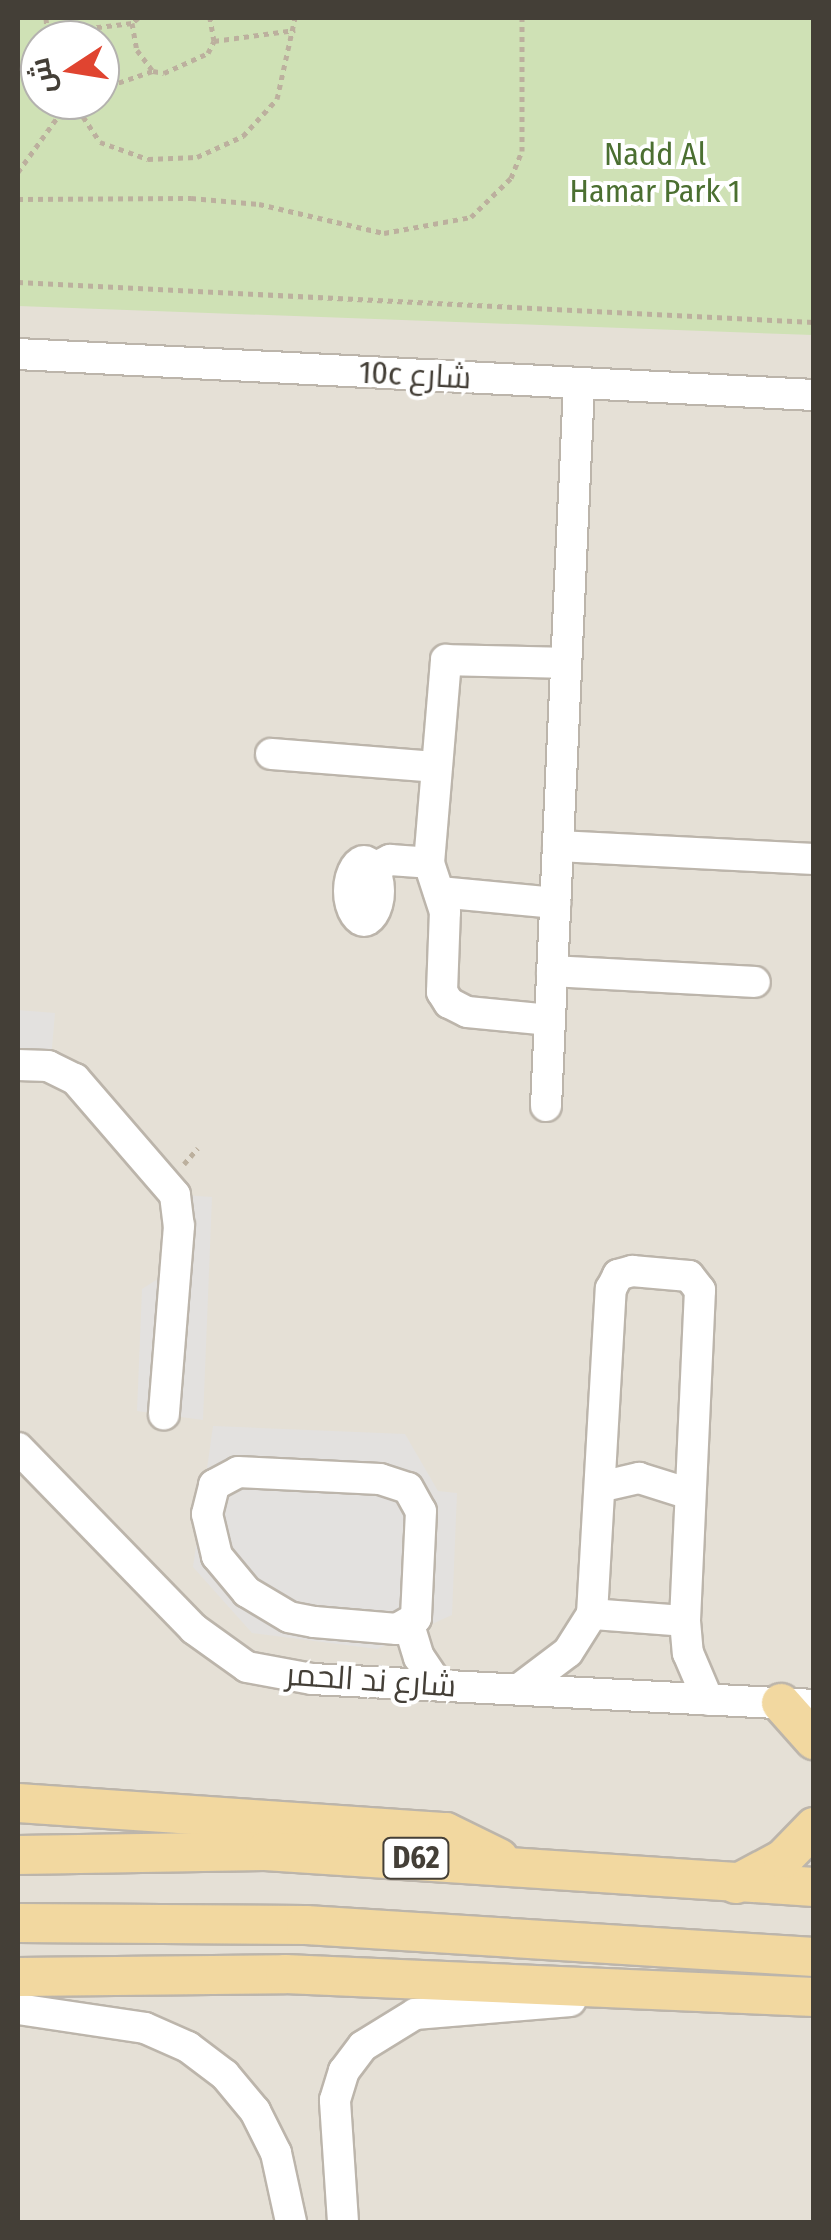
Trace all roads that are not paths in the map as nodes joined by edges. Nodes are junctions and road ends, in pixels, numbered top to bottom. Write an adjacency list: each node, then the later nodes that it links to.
1 (18, 354): 2 (street, 10c شارع)
2 (579, 384): 3 (street, 10c شارع); 4 (street)
3 (814, 395)
4 (566, 663): 6 (street); 7 (street)
5 (271, 754): 6 (street)
6 (436, 766): 9 (street)
7 (558, 846): 8 (street); 12 (street)
8 (814, 859)
9 (429, 862): 10 (street); 11 (street)
10 (374, 868)
11 (439, 892): 12 (street); 15 (street)
12 (555, 904): 13 (street)
13 (552, 971): 14 (street); 15 (street)
14 (756, 982)
15 (550, 1020): 17 (street)
16 (18, 1065): 18 (street)
17 (546, 1106)
18 (164, 1414)
19 (18, 1448): 25 (street, شارع ند الحمر)
20 (604, 1486): 21 (street); 21 (street); 22 (street)
21 (690, 1494): 23 (street)
22 (592, 1614): 23 (street); 27 (street)
23 (686, 1622): 28 (street)
24 (403, 1627): 24 (street); 25 (street); 26 (street)
25 (383, 1682): 26 (street, شارع ند الحمر)
26 (438, 1684): 27 (street, شارع ند الحمر)
27 (520, 1689): 28 (street, شارع ند الحمر)
28 (708, 1700): 29 (street, شارع ند الحمر)
29 (797, 1704): 30 (main road)
30 (814, 1740)
31 (18, 1803): 34 (main road)
32 (814, 1826): 35 (main road)
33 (18, 1855): 34 (main road, D62)
34 (504, 1863): 35 (main road, D62)
35 (734, 1884): 36 (main road, D62)
36 (814, 1887)
37 (18, 1923): 38 (main road)
38 (814, 1957)
39 (18, 1977): 40 (main road)
40 (714, 1992): 41 (main road); 44 (street)
41 (814, 1997)
42 (18, 2009): 43 (street)
43 (292, 2222)
44 (342, 2222)

